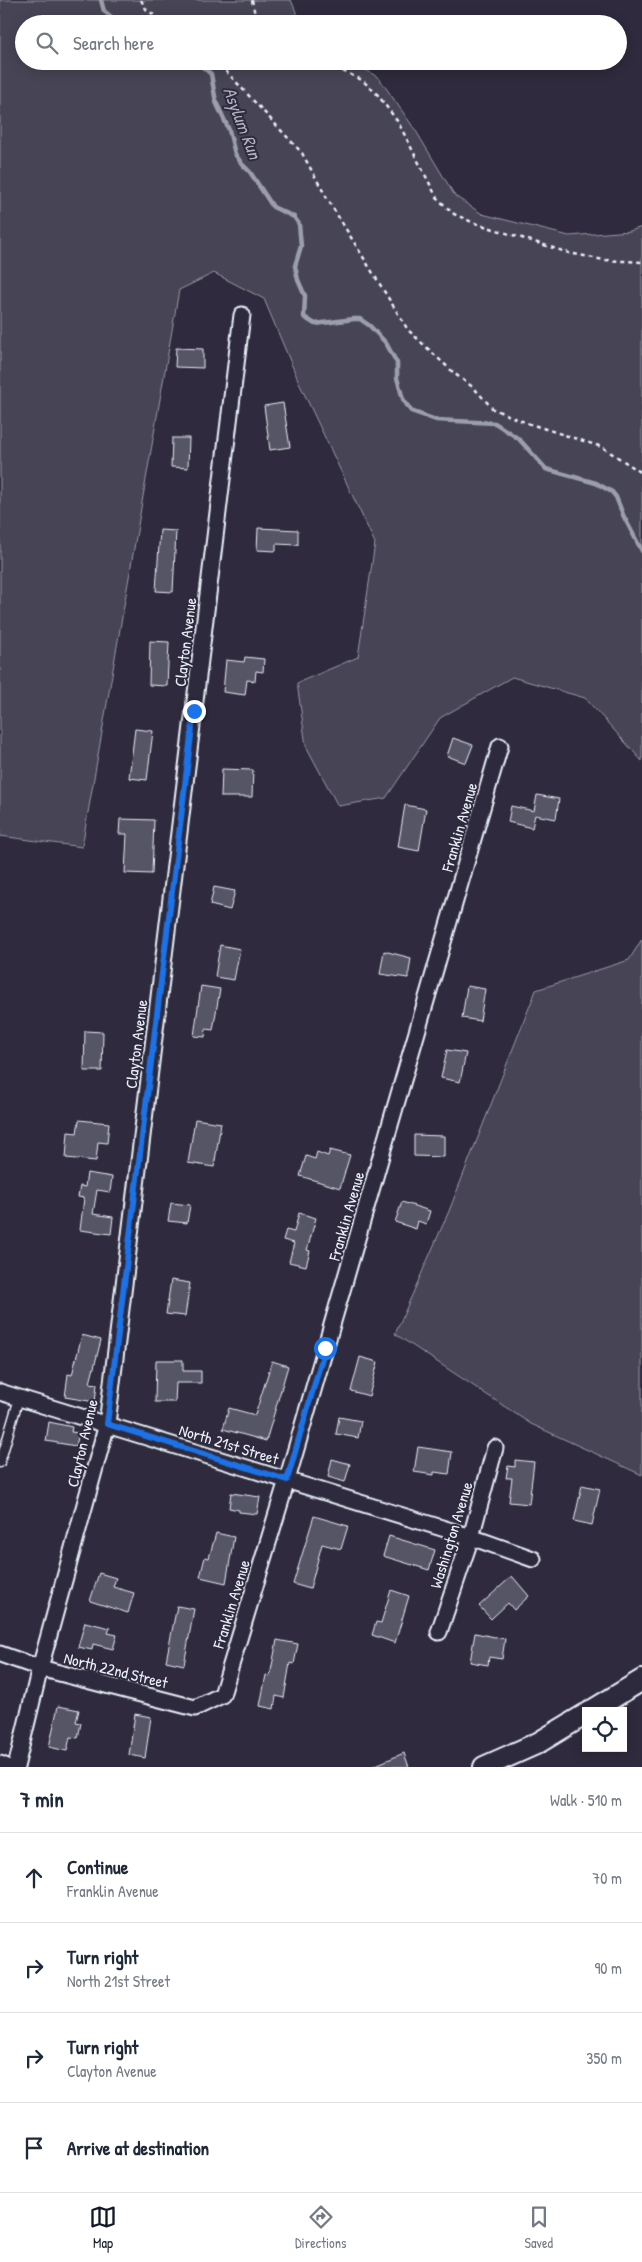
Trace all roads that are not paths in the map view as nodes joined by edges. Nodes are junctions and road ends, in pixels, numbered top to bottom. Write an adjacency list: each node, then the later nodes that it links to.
1 (242, 315): 5 (street, Clayton Avenue)
2 (500, 746): 8 (street, Franklin Avenue)
3 (0, 1392): 4 (street, North 21st Street)
4 (19, 1398): 5 (street, North 21st Street); 7 (lane)
5 (107, 1424): 8 (street, North 21st Street); 13 (street, Clayton Avenue)
6 (495, 1448): 9 (street, Washington Avenue)
7 (0, 1463)
8 (287, 1480): 9 (street, North 21st Street); 15 (street, Franklin Avenue)
9 (471, 1537): 10 (street, North 21st Street); 11 (street, Washington Avenue)
10 (533, 1558)
11 (439, 1632)
12 (0, 1654): 13 (street, North 22nd Street)
13 (40, 1668): 15 (street, North 22nd Street); 20 (street, Clayton Avenue)
14 (642, 1680): 16 (street)
15 (222, 1695)
16 (598, 1707)
17 (582, 1716): 21 (street)
18 (0, 1764): 19 (street)
19 (7, 1767)
20 (16, 1767)
21 (484, 1767)

